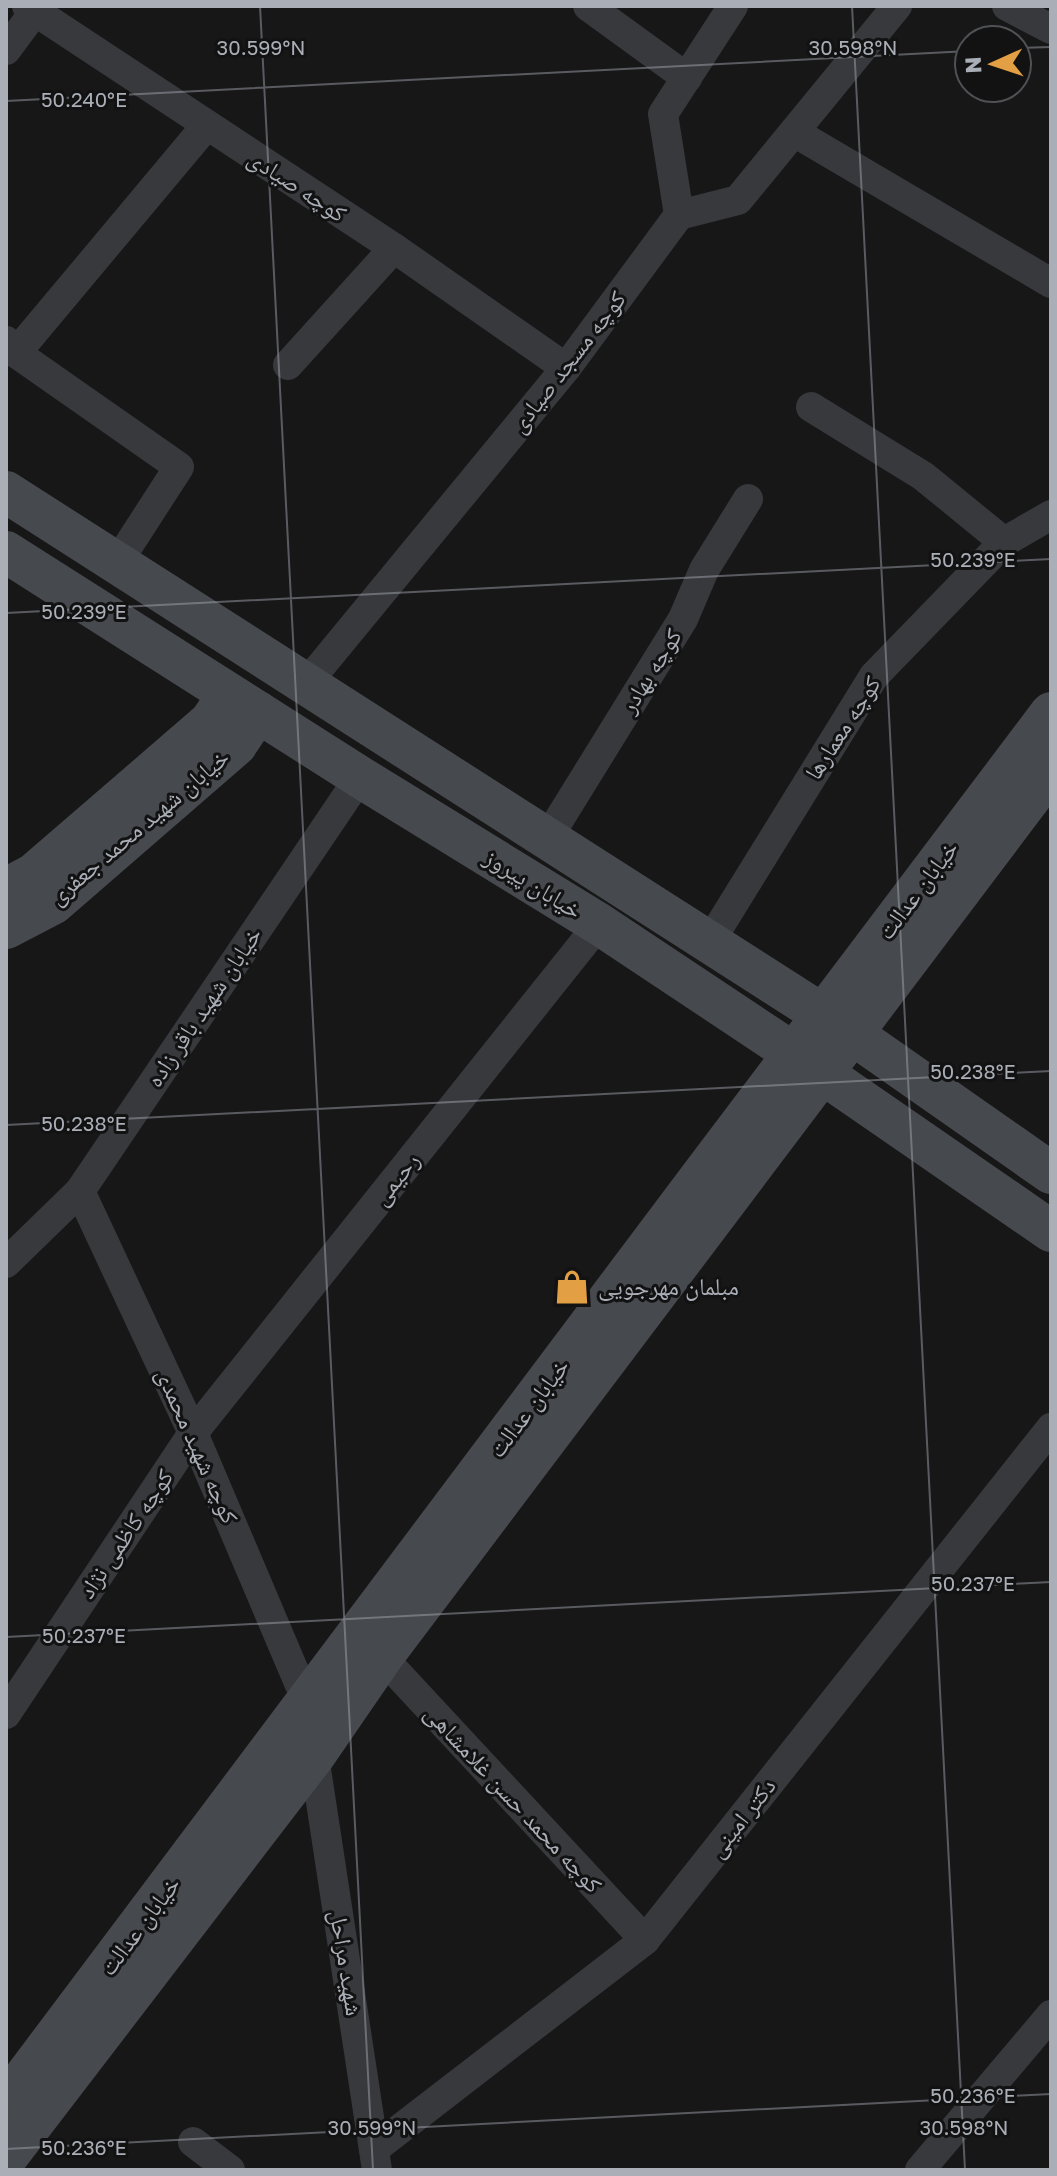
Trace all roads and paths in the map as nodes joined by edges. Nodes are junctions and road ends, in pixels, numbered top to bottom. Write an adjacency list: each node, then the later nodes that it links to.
1 (588, 6): 8 (street)
2 (733, 6): 8 (street)
3 (897, 6): 10 (street)
4 (1007, 6): 6 (street)
5 (31, 8): 7 (street); 9 (street, کوچه صیادی)
6 (1051, 29)
7 (6, 50)
8 (687, 78): 11 (street)
9 (206, 126): 12 (street, کوچه صیادی); 14 (street)
10 (794, 132): 11 (street); 13 (street)
11 (679, 215): 16 (street, کوچه مسجد صیادی)
12 (394, 248): 15 (street); 16 (street, کوچه صیادی)
13 (1051, 283)
14 (11, 347): 23 (street)
15 (288, 365)
16 (566, 368): 24 (street, کوچه مسجد صیادی)
17 (811, 407): 21 (street)
18 (6, 492): 23 (main road, خیابان پیروز)
19 (748, 499): 29 (street, کوچه بهادر)
20 (1051, 515): 21 (street, کوچه معمارها)
21 (1004, 542): 33 (street, کوچه معمارها)
22 (6, 552): 25 (main road, خیابان پیروز)
23 (117, 563): 24 (main road, خیابان پیروز)
24 (306, 684): 29 (main road, خیابان پیروز)
25 (243, 703): 28 (main road, خیابان پیروز); 30 (main road, خیابان شهید محمد جعفری); 32 (main road, خیابان شهید محمد جعفری)
26 (1051, 713): 34 (main road, خیابان عدالت)
27 (1051, 770): 34 (main road, خیابان عدالت)
28 (360, 777): 31 (main road, خیابان پیروز); 37 (street, خیابان شهید باقر زاده)
29 (547, 839): 33 (main road, خیابان پیروز)
30 (6, 889)
31 (599, 924): 35 (main road, خیابان پیروز); 41 (street, رحیمی)
32 (6, 928)
33 (709, 943): 34 (main road, خیابان پیروز)
34 (836, 1023): 35 (main road, خیابان عدالت); 36 (main road, خیابان پیروز)
35 (807, 1063): 38 (main road, خیابان پیروز); 42 (main road, خیابان عدالت); 43 (main road, خیابان عدالت)
36 (1051, 1173)
37 (80, 1191): 39 (street, خیابان شهید باقر زاده); 41 (street, کوچه شهید محمدی)
38 (1051, 1231)
39 (6, 1263)
40 (1051, 1428): 46 (street, دکتر امینی)
41 (193, 1433): 43 (street, کوچه شهید محمدی); 44 (street, کوچه کاظمی نژاد)
42 (382, 1657): 45 (main road, خیابان عدالت); 46 (street, کوچه محمد حسن غلامشاهی)
43 (308, 1704): 48 (main road, خیابان عدالت)
44 (6, 1714)
45 (314, 1756): 50 (main road, خیابان عدالت); 51 (street, شهید مراحل)
46 (645, 1940): 51 (street, دکتر امینی)
47 (1051, 2015): 53 (street)
48 (6, 2102)
49 (193, 2142): 52 (street)
50 (6, 2158)
51 (376, 2159)
52 (230, 2170)
53 (920, 2170)

